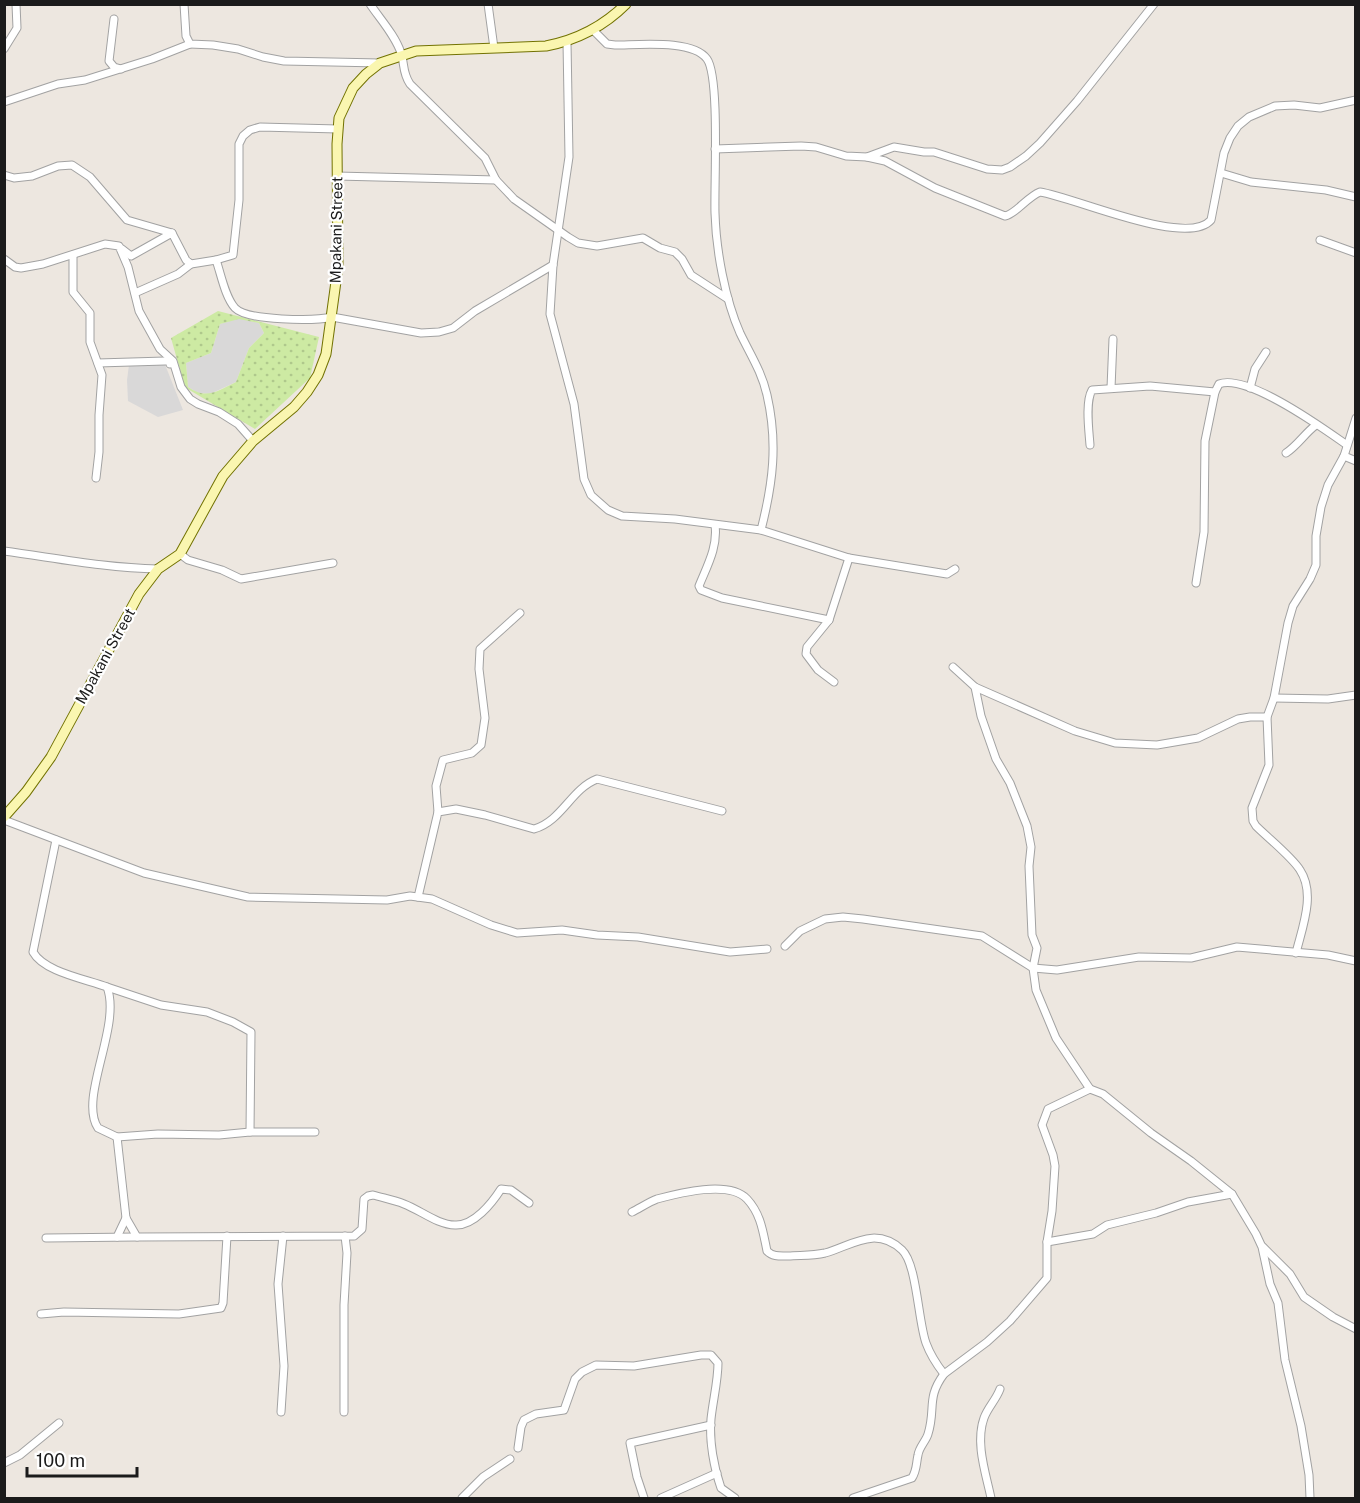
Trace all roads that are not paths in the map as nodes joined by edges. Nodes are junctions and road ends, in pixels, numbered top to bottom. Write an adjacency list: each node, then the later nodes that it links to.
1 (16, 4): 12 (street)
2 (184, 4): 10 (street)
3 (370, 4): 13 (street)
4 (488, 4): 11 (street)
5 (626, 4): 8 (street, Mpakani Street)
6 (1154, 4): 20 (street)
7 (114, 19): 15 (street)
8 (593, 30): 9 (street, Mpakani Street); 19 (street)
9 (567, 42): 11 (street, Mpakani Street); 26 (street)
10 (190, 44): 14 (street); 15 (street)
11 (494, 48): 13 (street, Mpakani Street)
12 (4, 49)
13 (401, 54): 14 (street, Mpakani Street); 24 (street)
14 (380, 63): 18 (street, Mpakani Street)
15 (121, 69): 17 (street)
16 (1356, 100): 21 (street)
17 (4, 102)
18 (338, 129): 23 (street, Mpakani Street); 33 (street)
19 (715, 149): 20 (street); 37 (street)
20 (867, 157): 21 (street)
21 (1221, 173): 25 (street)
22 (4, 175): 27 (street)
23 (337, 176): 24 (street); 38 (street, Mpakani Street)
24 (496, 180): 26 (street)
25 (1356, 197)
26 (558, 229): 35 (street); 37 (street)
27 (172, 233): 29 (street); 34 (street)
28 (1320, 240): 30 (street)
29 (119, 246): 31 (street); 36 (street)
30 (1356, 253)
31 (72, 255): 32 (street); 41 (street)
32 (4, 259)
33 (216, 260): 34 (street); 38 (street)
34 (191, 264): 36 (street)
35 (553, 265): 38 (street); 55 (street)
36 (135, 293): 48 (street)
37 (728, 299): 56 (street)
38 (332, 317): 48 (street, Mpakani Street)
39 (1113, 339): 42 (street)
40 (1266, 352): 43 (street)
41 (98, 363): 45 (street); 54 (street)
42 (1111, 388): 44 (street); 49 (street)
43 (1250, 388): 44 (street); 47 (street)
44 (1215, 392): 63 (street)
45 (190, 403)
46 (1356, 418): 50 (street)
47 (1316, 425): 50 (street); 51 (street)
48 (253, 441): 58 (street, Mpakani Street)
49 (1090, 445)
50 (1347, 445): 52 (street)
51 (1286, 453)
52 (1344, 456): 53 (street); 70 (street)
53 (1356, 461)
54 (96, 478)
55 (715, 525): 56 (street); 65 (street)
56 (761, 530): 59 (street)
57 (4, 551): 61 (street)
58 (180, 554): 60 (street); 61 (street, Mpakani Street)
59 (849, 558): 62 (street); 65 (street)
60 (333, 562)
61 (158, 569): 74 (street, Mpakani Street)
62 (955, 569)
63 (1196, 584)
64 (520, 613): 73 (street)
65 (828, 620): 67 (street)
66 (953, 667): 68 (street)
67 (834, 682)
68 (975, 687): 71 (street); 81 (street)
69 (1356, 695): 70 (street)
70 (1274, 698): 71 (street)
71 (1267, 717): 79 (street)
72 (722, 811): 73 (street)
73 (438, 812): 76 (street)
74 (4, 818): 75 (street)
75 (56, 840): 76 (street); 82 (street)
76 (418, 897): 78 (street)
77 (785, 946): 81 (street)
78 (767, 949)
79 (1296, 953): 80 (street); 81 (street)
80 (1356, 961)
81 (1033, 968): 83 (street)
82 (107, 987): 84 (street); 86 (street)
83 (1090, 1089): 87 (street); 97 (street)
84 (250, 1132): 85 (street); 86 (street)
85 (315, 1132)
86 (117, 1137): 90 (street)
87 (1232, 1194): 97 (street); 98 (street)
88 (530, 1203): 93 (street)
89 (632, 1212): 101 (street)
90 (126, 1218): 94 (street); 95 (street)
91 (226, 1236): 92 (street); 95 (street); 99 (street)
92 (283, 1236): 93 (street); 103 (street)
93 (345, 1236): 104 (street)
94 (117, 1237): 95 (street); 96 (street)
95 (137, 1237)
96 (46, 1238)
97 (1047, 1242): 101 (street)
98 (1262, 1246): 100 (street); 117 (street)
99 (41, 1314)
100 (1356, 1329)
101 (944, 1374): 115 (street)
102 (1000, 1389): 116 (street)
103 (281, 1412)
104 (344, 1412)
105 (59, 1424): 109 (street)
106 (711, 1425): 107 (street); 110 (street); 112 (street)
107 (518, 1448)
108 (510, 1459): 111 (street)
109 (4, 1463)
110 (717, 1473): 113 (street); 114 (street)
111 (462, 1498)
112 (644, 1498)
113 (661, 1498)
114 (735, 1498)
115 (853, 1498)
116 (991, 1498)
117 (1310, 1498)

